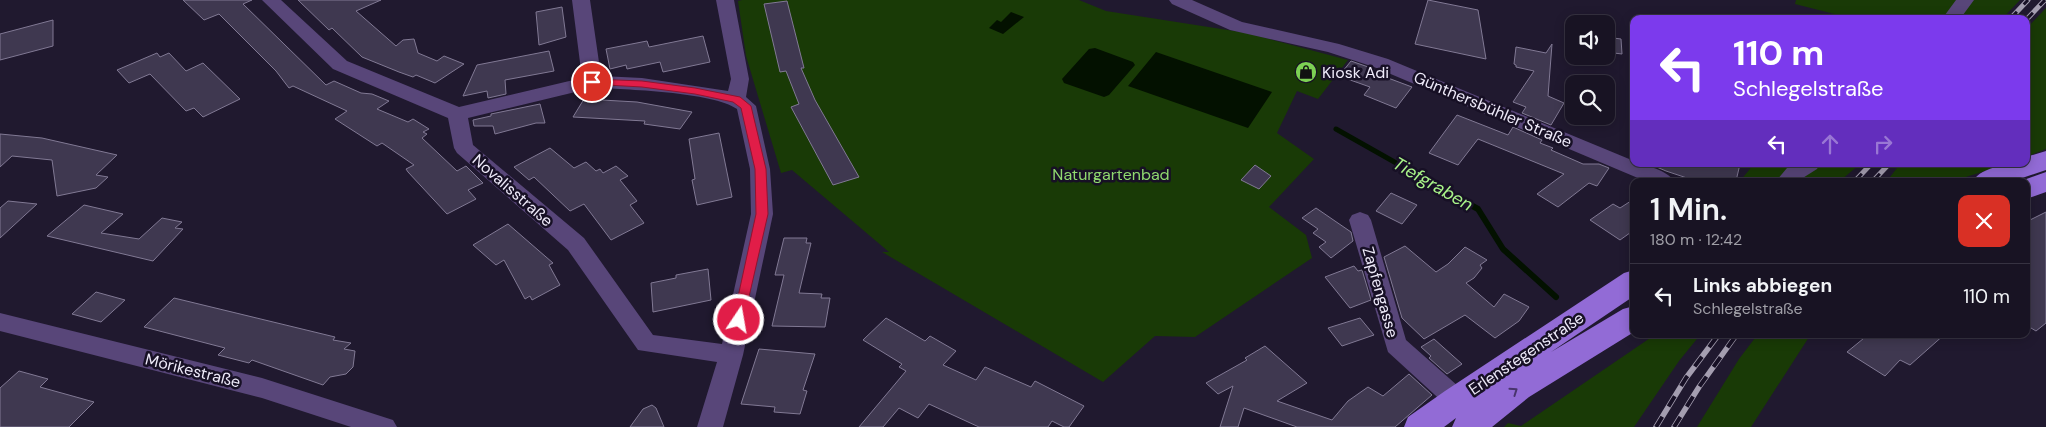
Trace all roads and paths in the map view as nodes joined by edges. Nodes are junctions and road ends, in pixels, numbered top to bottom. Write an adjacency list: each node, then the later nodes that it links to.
1 (271, 0): 9 (street)
2 (582, 0): 7 (street)
3 (725, 0): 8 (street)
4 (1178, 0): 13 (street, Günthersbühler Straße)
5 (1965, 0): 6 (street)
6 (1954, 15)
7 (592, 82): 8 (street); 9 (street)
8 (736, 99): 26 (street)
9 (457, 114): 26 (street, Novalisstraße)
10 (2046, 160): 11 (main road)
11 (2030, 166)
12 (1630, 167): 16 (street, Günthersbühler Straße)
13 (1630, 167)
14 (1805, 167): 17 (street)
15 (2028, 167): 18 (main road)
16 (1657, 178)
17 (1789, 178)
18 (2000, 178)
19 (2046, 182): 20 (main road)
20 (2030, 188)
21 (1360, 220): 27 (street, Zapfengasse)
22 (1630, 285): 25 (main road, Erlenstegenstraße)
23 (1630, 319): 25 (main road, Erlenstegenstraße)
24 (0, 322): 28 (street, Mörikestraße)
25 (1558, 348): 27 (main road, Erlenstegenstraße)
26 (731, 355): 29 (street)
27 (1467, 415): 30 (main road, Erlenstegenstraße)
28 (384, 427)
29 (710, 427)
30 (1420, 427)

